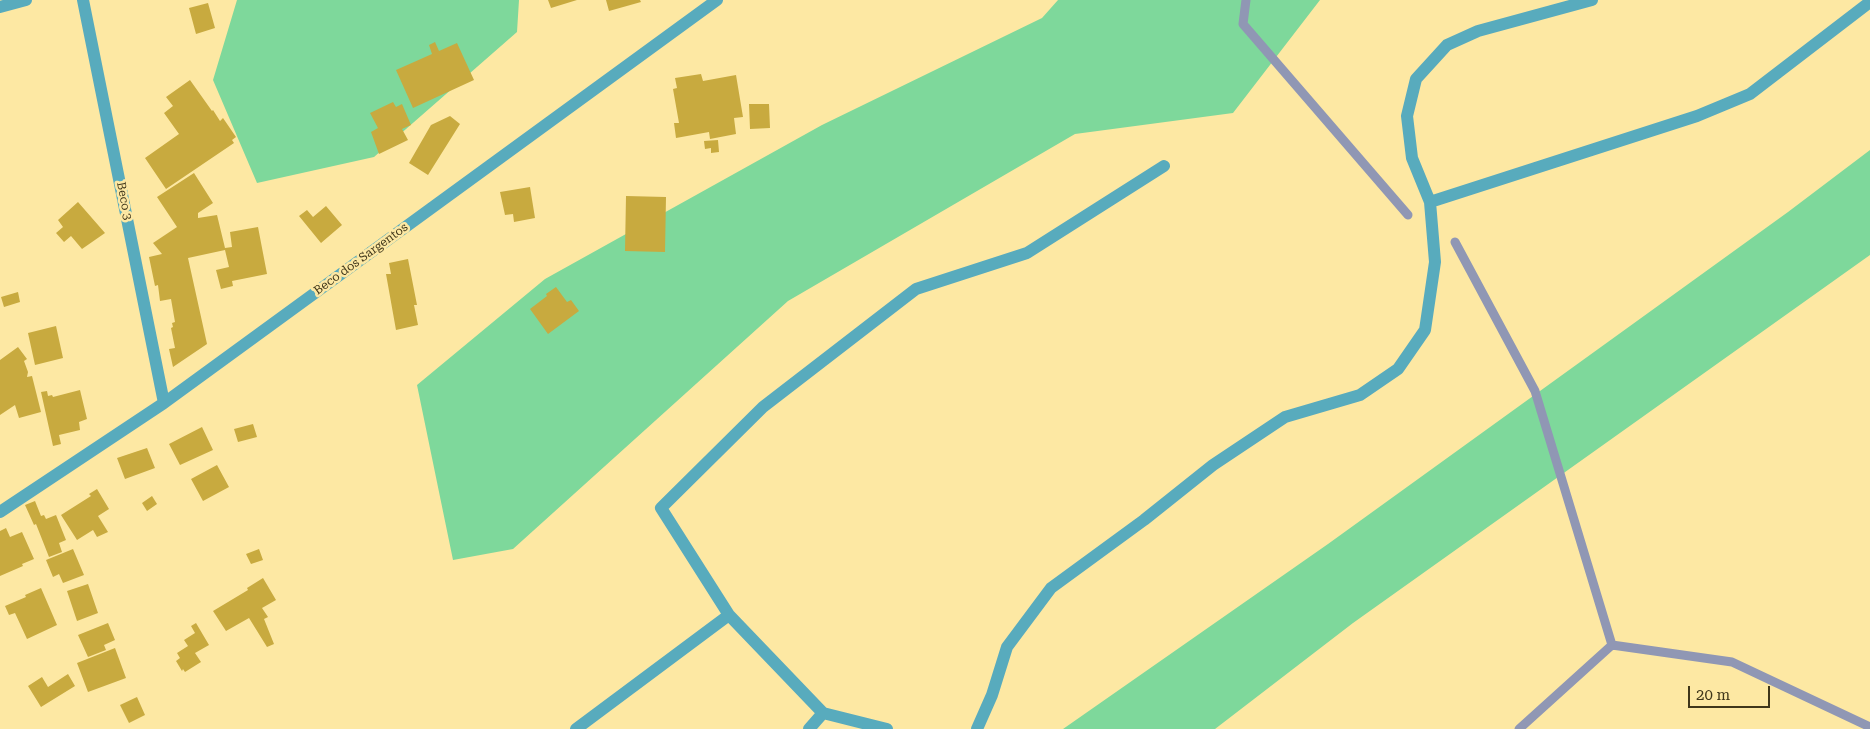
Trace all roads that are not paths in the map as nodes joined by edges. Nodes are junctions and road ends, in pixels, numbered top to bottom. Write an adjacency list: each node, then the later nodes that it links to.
1 (26, 0): 6 (street)
2 (84, 0): 9 (street, Beco 3)
3 (717, 0): 9 (street, Beco dos Sargentos)
4 (1592, 0): 8 (street)
5 (1870, 2): 8 (street)
6 (0, 7)
7 (1164, 166): 11 (street)
8 (1430, 202): 16 (street)
9 (164, 403): 10 (street, Beco dos Sargentos)
10 (0, 512)
11 (729, 615): 12 (street); 13 (street)
12 (823, 713): 14 (street); 15 (street)
13 (576, 729)
14 (809, 729)
15 (887, 729)
16 (977, 729)

